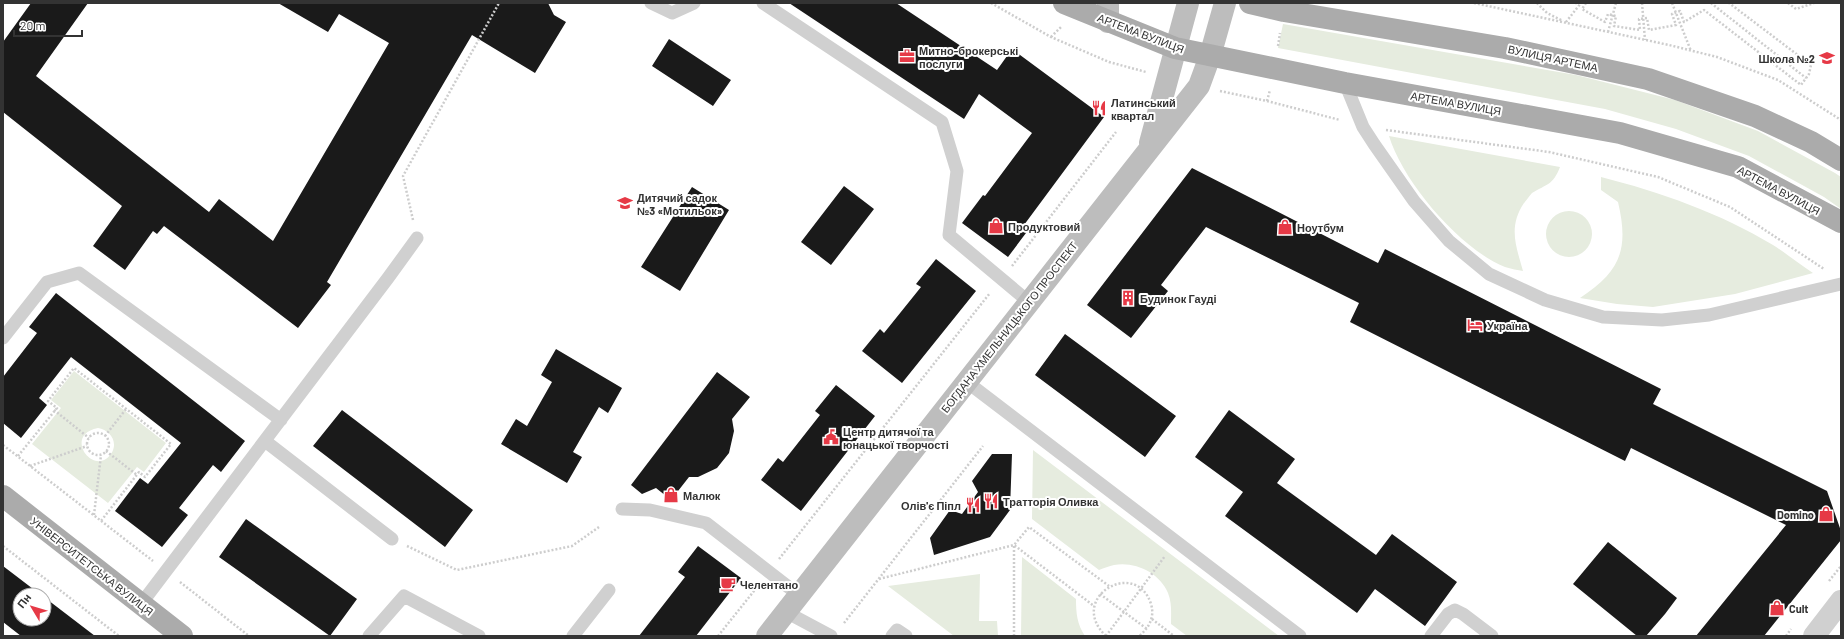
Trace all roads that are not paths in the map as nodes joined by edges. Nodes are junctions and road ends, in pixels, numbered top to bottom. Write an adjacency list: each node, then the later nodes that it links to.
1 (651, 3): 2 (lane)
2 (694, 3)
3 (763, 3): 17 (lane)
4 (1064, 3): 8 (main road, АРТЕМА ВУЛИЦЯ)
5 (1188, 3): 9 (main road, БОГДАНА ХМЕЛЬНИЦЬКОГО ПРОСПЕКТ)
6 (1225, 3): 10 (main road, БОГДАНА ХМЕЛЬНИЦЬКОГО ПРОСПЕКТ)
7 (1250, 3): 13 (main road, ВУЛИЦЯ АРТЕМА)
8 (1108, 12): 9 (main road, АРТЕМА ВУЛИЦЯ)
9 (1175, 48): 10 (main road, АРТЕМА ВУЛИЦЯ); 12 (main road, БОГДАНА ХМЕЛЬНИЦЬКОГО ПРОСПЕКТ)
10 (1210, 56): 11 (main road, АРТЕМА ВУЛИЦЯ); 12 (main road, БОГДАНА ХМЕЛЬНИЦЬКОГО ПРОСПЕКТ)
11 (1345, 83): 14 (main road, АРТЕМА ВУЛИЦЯ); 16 (lane)
12 (1148, 151): 17 (main road, БОГДАНА ХМЕЛЬНИЦЬКОГО ПРОСПЕКТ)
13 (1841, 160)
14 (1841, 222)
15 (417, 238): 20 (lane)
16 (1841, 284)
17 (1029, 302): 19 (main road, БОГДАНА ХМЕЛЬНИЦЬКОГО ПРОСПЕКТ)
18 (3, 338): 20 (lane)
19 (966, 382): 28 (main road, БОГДАНА ХМЕЛЬНИЦЬКОГО ПРОСПЕКТ); 37 (lane)
20 (281, 420): 21 (lane)
21 (265, 441): 24 (lane); 27 (lane)
22 (3, 496): 27 (main road, УНІВЕРСИТЕТСЬКА ВУЛИЦЯ)
23 (622, 509): 28 (lane)
24 (390, 537)
25 (609, 590): 32 (lane)
26 (1841, 601): 40 (street)
27 (141, 604): 29 (main road, УНІВЕРСИТЕТСЬКА ВУЛИЦЯ)
28 (793, 604): 33 (main road, БОГДАНА ХМЕЛЬНИЦЬКОГО ПРОСПЕКТ); 34 (lane)
29 (182, 636)
30 (369, 636): 31 (lane)
31 (479, 636)
32 (573, 636)
33 (767, 636)
34 (831, 636)
35 (892, 636): 36 (lane)
36 (906, 636)
37 (1300, 636)
38 (1431, 636): 39 (lane)
39 (1492, 636)
40 (1814, 636)

